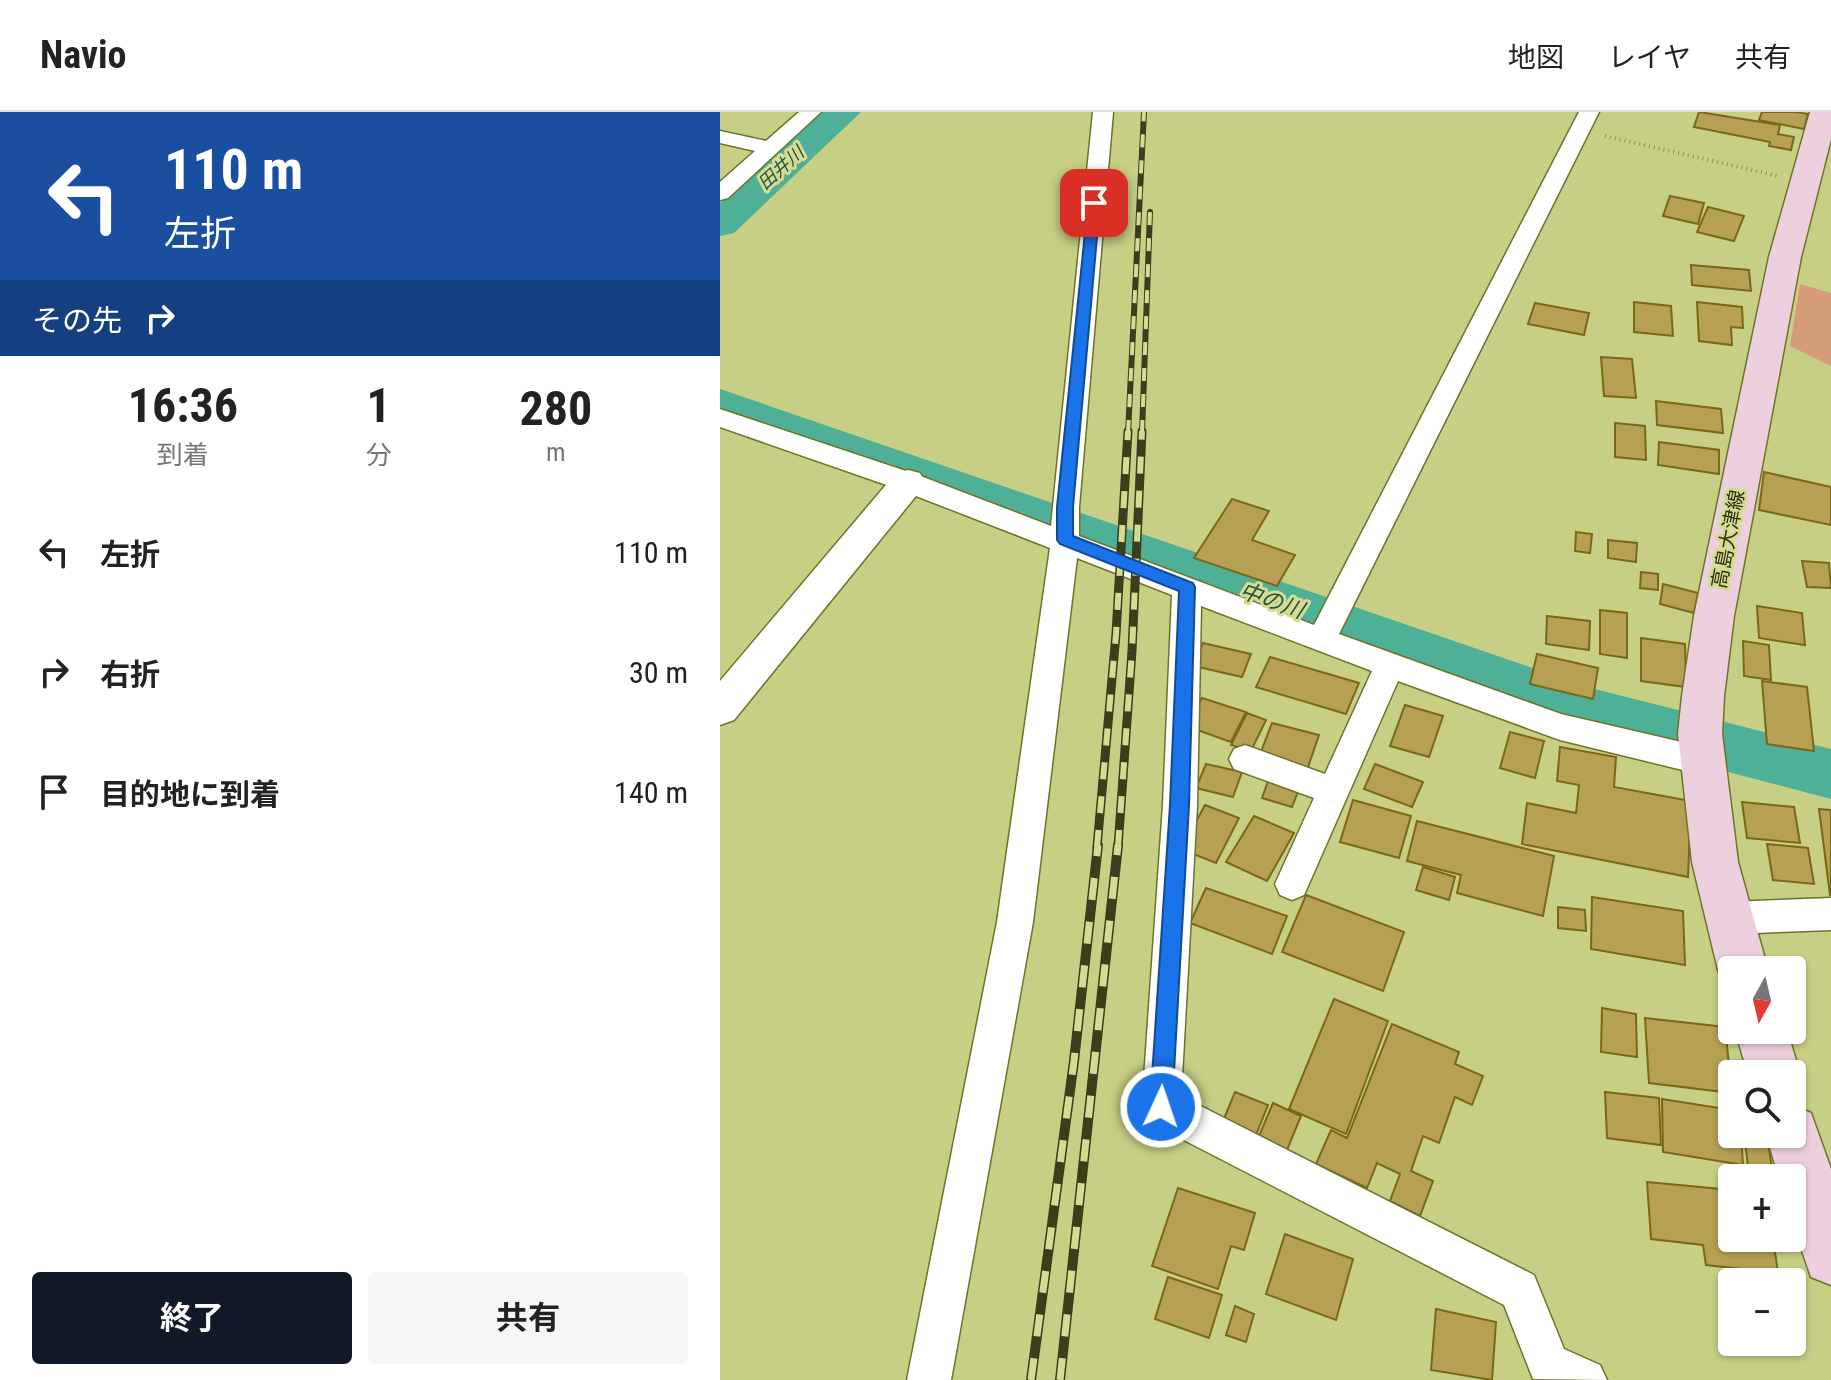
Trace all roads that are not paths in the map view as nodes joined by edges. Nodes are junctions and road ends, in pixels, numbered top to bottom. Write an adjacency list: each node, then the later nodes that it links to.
1 (811, 112): 6 (street)
2 (1103, 112): 10 (street)
3 (1824, 112): 15 (main road, 高島大津線)
4 (1584, 121): 12 (street)
5 (720, 137): 6 (street)
6 (769, 148): 7 (street)
7 (720, 193)
8 (720, 418): 9 (street)
9 (908, 482): 10 (street); 14 (street)
10 (1065, 540): 11 (street); 24 (street)
11 (1187, 587): 12 (street); 25 (street)
12 (1321, 640): 13 (street)
13 (1390, 665): 15 (street); 17 (street)
14 (720, 709)
15 (1701, 749): 20 (main road, 高島大津線)
16 (1245, 759): 17 (street)
17 (1334, 791): 18 (street)
18 (1292, 884)
19 (1831, 914): 20 (street)
20 (1728, 918): 21 (main road, 高島大津線)
21 (1739, 956)
22 (1797, 1148): 23 (main road)
23 (1831, 1257)
24 (929, 1380)
25 (1585, 1380)

